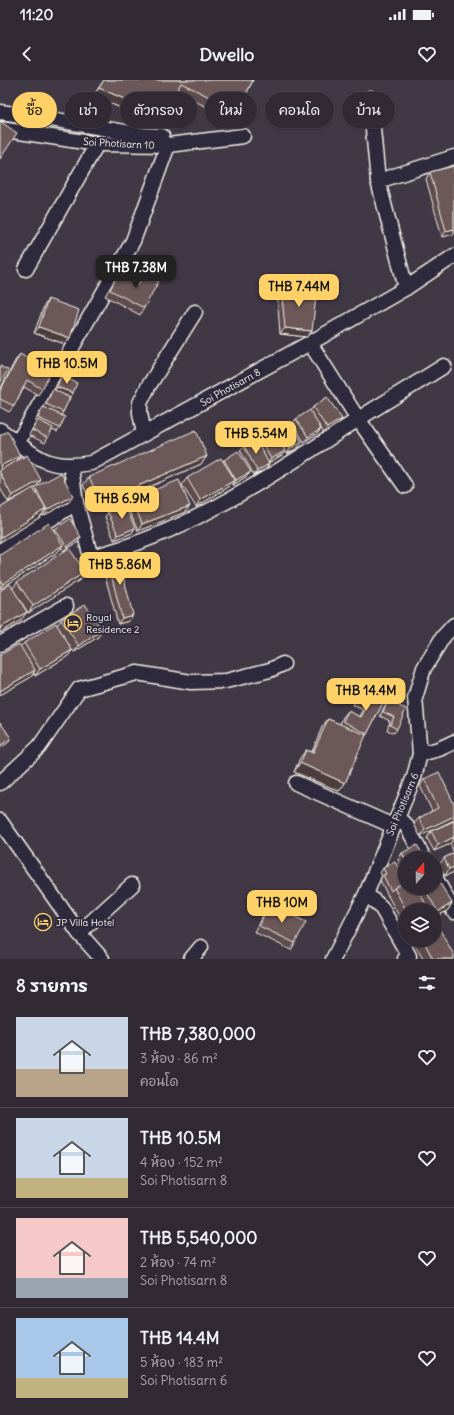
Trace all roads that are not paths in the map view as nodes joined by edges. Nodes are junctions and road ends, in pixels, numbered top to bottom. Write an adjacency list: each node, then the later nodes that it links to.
1 (0, 112): 4 (street)
2 (373, 128): 9 (street)
3 (0, 129): 6 (street, Soi Photisarn 10)
4 (196, 132)
5 (243, 136): 7 (street, Soi Photisarn 10)
6 (97, 144): 7 (street, Soi Photisarn 10); 11 (street)
7 (168, 145): 19 (street)
8 (454, 157): 9 (street)
9 (378, 181): 12 (street)
10 (454, 256): 12 (street, Soi Photisarn 8)
11 (26, 269)
12 (406, 288): 14 (street, Soi Photisarn 8)
13 (195, 312): 18 (street)
14 (310, 342): 16 (street); 18 (street, Soi Photisarn 8)
15 (444, 366): 16 (street)
16 (358, 419): 21 (street); 22 (street)
17 (0, 430): 19 (street, Soi Photisarn 8)
18 (144, 434): 20 (street, Soi Photisarn 8)
19 (18, 442): 20 (street, Soi Photisarn 8)
20 (71, 467): 22 (street)
21 (405, 486)
22 (76, 503): 23 (street)
23 (0, 551)
24 (66, 606): 26 (street)
25 (454, 625): 29 (street, Soi Photisarn 6)
26 (0, 644)
27 (283, 664): 30 (street)
28 (454, 742): 29 (street)
29 (420, 754): 33 (street, Soi Photisarn 6)
30 (0, 783)
31 (296, 783): 33 (street)
32 (0, 821): 39 (street)
33 (395, 822): 34 (street); 37 (street, Soi Photisarn 6)
34 (420, 851)
35 (132, 885): 39 (street)
36 (442, 890): 38 (street)
37 (366, 894): 43 (street, Soi Photisarn 6); 44 (street)
38 (454, 912)
39 (78, 934): 41 (street)
40 (201, 947): 42 (street)
41 (102, 959)
42 (191, 959)
43 (333, 959)
44 (405, 959)

